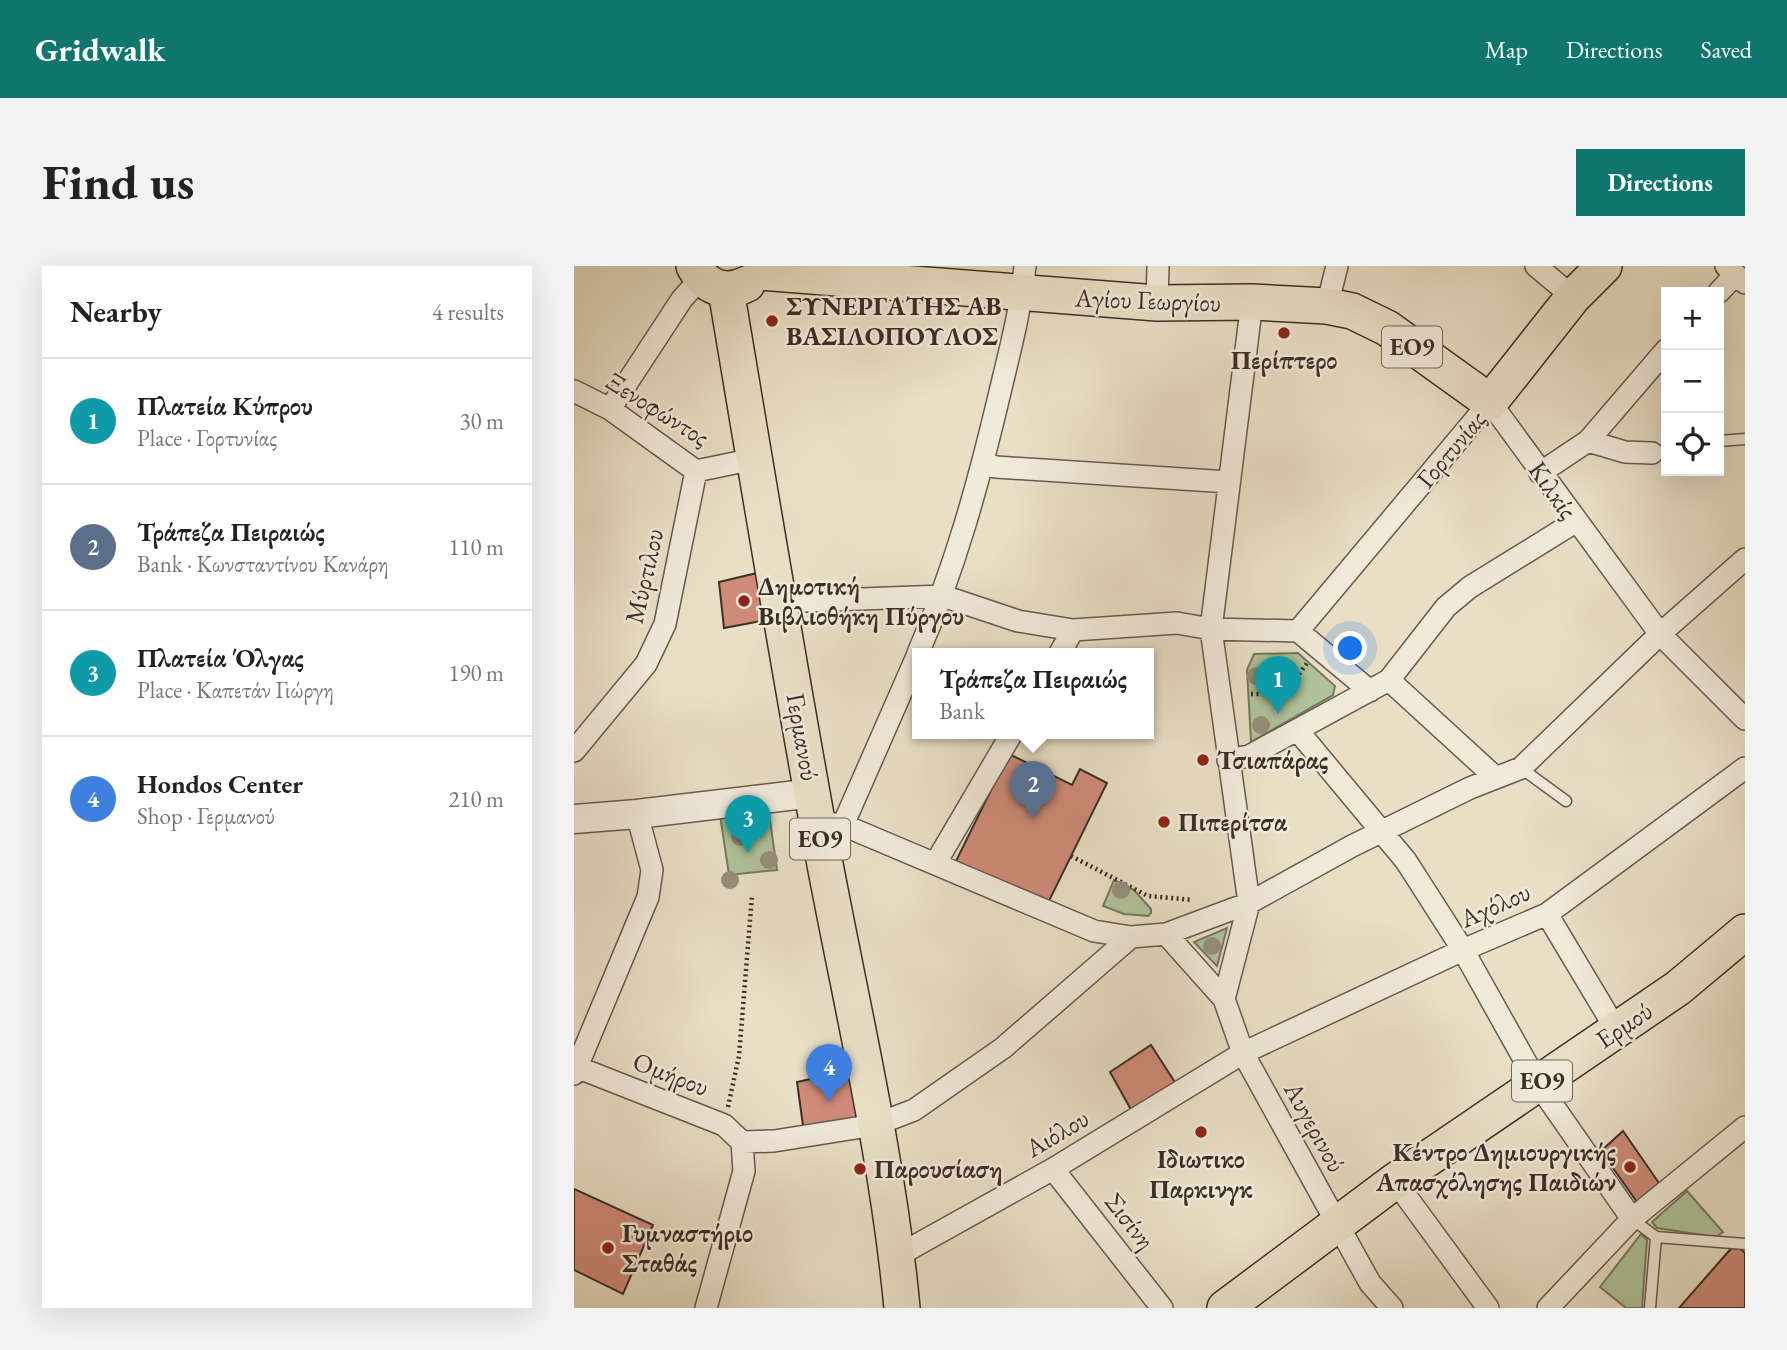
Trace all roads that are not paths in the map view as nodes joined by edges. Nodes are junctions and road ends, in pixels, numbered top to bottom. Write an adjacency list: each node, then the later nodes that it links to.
1 (1158, 266): 10 (street)
2 (1337, 266): 11 (street)
3 (1536, 266): 8 (street)
4 (1604, 266): 8 (main road, Γορτυνίας)
5 (761, 269): 6 (main road, ΕΟ9); 7 (main road, Αγίου Γεωργίου / ΕΟ9)
6 (707, 278): 15 (street); 20 (main road, Γερμανού / ΕΟ9)
7 (1024, 280): 10 (main road, Αγίου Γεωργίου / ΕΟ9); 21 (street)
8 (1573, 298): 14 (main road, Γορτυνίας)
9 (1252, 302): 10 (main road, Αγίου Γεωργίου / ΕΟ9); 11 (main road, Αγίου Γεωργίου / ΕΟ9); 24 (street)
10 (1157, 303)
11 (1327, 306): 14 (main road, Κιλκίς / ΕΟ9)
12 (1665, 350): 17 (street)
13 (574, 391): 15 (street, Ξενοφώντος)
14 (1490, 402): 23 (street, Κιλκίς); 31 (street, Γορτυνίας)
15 (610, 409): 22 (street, Ξενοφώντος)
16 (1745, 439): 18 (lane)
17 (1588, 441): 19 (street); 23 (street)
18 (1724, 441)
19 (1659, 452)
20 (754, 459): 22 (street, Ξενοφώντος); 28 (main road, Γερμανού / ΕΟ9)
21 (984, 463): 24 (street); 27 (street)
22 (696, 471): 41 (street, Μύρτιλου)
23 (1540, 473): 25 (street, Κιλκίς)
24 (1229, 482): 29 (street)
25 (1575, 522): 32 (street, Κιλκίς); 36 (street)
26 (1745, 559): 32 (street)
27 (943, 596): 28 (street); 30 (street); 33 (street)
28 (778, 602): 47 (main road, Γερμανού / ΕΟ9)
29 (1211, 629): 30 (street); 31 (street); 42 (street)
30 (1073, 631): 34 (street)
31 (1298, 631): 37 (street)
32 (1660, 634): 38 (street, Κιλκίς); 43 (street)
33 (921, 648)
34 (1063, 648)
35 (912, 664): 47 (street)
36 (1389, 680): 37 (street); 45 (street)
37 (1370, 691): 39 (street)
38 (1745, 719)
39 (1298, 731): 42 (street); 50 (street)
40 (1008, 739): 51 (street)
41 (574, 751)
42 (1228, 760): 52 (street)
43 (1521, 768): 45 (street); 46 (lane)
44 (1745, 768): 53 (street, Αχόλου)
45 (1495, 777): 50 (street)
46 (1566, 801)
47 (824, 813): 48 (street); 51 (street); 63 (main road, Γερμανού / ΕΟ9)
48 (637, 814): 49 (street); 61 (street)
49 (574, 818)
50 (1383, 832): 52 (street); 57 (street)
51 (935, 864): 56 (street)
52 (1249, 903): 55 (street); 58 (street)
53 (1547, 914): 57 (street, Αχόλου); 59 (street)
54 (1745, 932): 59 (main road, Ερμού / ΕΟ9)
55 (1166, 934): 56 (street); 58 (street)
56 (1131, 937): 63 (street)
57 (1463, 950): 60 (street, Αχόλου); 62 (street)
58 (1224, 999): 60 (street, Αυγερινού)
59 (1617, 1031): 62 (main road, Ερμού / ΕΟ9)
60 (1243, 1054): 66 (street, Αιόλου); 69 (street, Αυγερινού)
61 (575, 1069): 65 (street, Ομήρου)
62 (1538, 1084): 67 (main road, Ερμού / ΕΟ9); 68 (street)
63 (875, 1125): 65 (street); 72 (main road, Γερμανού / ΕΟ9)
64 (1745, 1127): 68 (street)
65 (742, 1142): 73 (street)
66 (1053, 1169): 72 (street, Αιόλου); 75 (street, Σισίνη)
67 (1395, 1181): 69 (main road, Ερμού / ΕΟ9); 78 (street)
68 (1632, 1219): 70 (lane); 79 (street)
69 (1338, 1227): 76 (main road, Ερμού / ΕΟ9); 77 (street, Αυγερινού)
70 (1656, 1237): 71 (lane); 80 (lane)
71 (1745, 1244)
72 (897, 1256): 74 (main road, Γερμανού / ΕΟ9)
73 (706, 1308)
74 (902, 1308)
75 (1162, 1308)
76 (1225, 1308)
77 (1392, 1308)
78 (1488, 1308)
79 (1548, 1308)
80 (1650, 1308)

